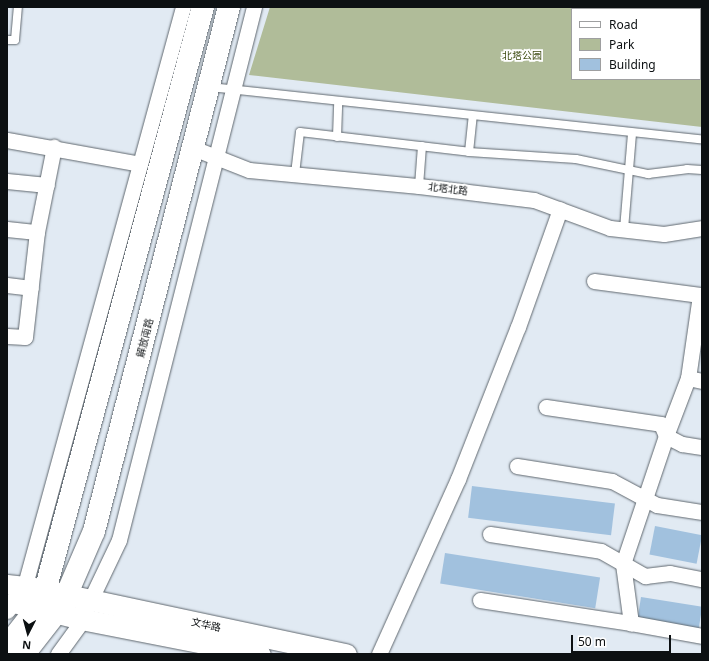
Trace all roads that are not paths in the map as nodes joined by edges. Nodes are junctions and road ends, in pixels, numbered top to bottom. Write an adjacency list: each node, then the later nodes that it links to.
1 (18, 7): 6 (lane)
2 (183, 7): 20 (street)
3 (203, 7): 46 (main road, 解放南路)
4 (230, 7): 7 (main road, 解放南路)
5 (254, 7): 8 (street)
6 (7, 40)
7 (209, 87): 8 (lane); 17 (main road, 解放南路)
8 (233, 90): 9 (lane); 19 (street)
9 (338, 101): 10 (lane); 12 (lane)
10 (473, 116): 11 (lane); 18 (lane)
11 (632, 132): 14 (lane); 21 (lane)
12 (337, 137): 15 (lane); 23 (lane)
13 (7, 140): 16 (street)
14 (702, 140)
15 (422, 146): 18 (lane); 26 (lane)
16 (54, 147): 20 (street); 25 (street)
17 (193, 148): 19 (street, 北塔北路); 46 (main road, 解放南路)
18 (468, 152): 21 (lane)
19 (216, 157): 23 (street, 北塔北路); 48 (street)
20 (140, 164): 46 (street)
21 (629, 170): 22 (lane); 30 (lane)
22 (702, 170)
23 (295, 174): 26 (street, 北塔北路)
24 (7, 180): 25 (street)
25 (47, 185): 31 (street)
26 (419, 186): 27 (street, 北塔北路)
27 (560, 209): 30 (street, 北塔北路); 57 (street)
28 (702, 228): 30 (street, 北塔北路)
29 (7, 229): 31 (street)
30 (624, 229)
31 (37, 232): 34 (street)
32 (594, 281): 36 (street)
33 (7, 286): 34 (street)
34 (31, 288): 35 (street)
35 (7, 336)
36 (695, 380): 38 (street)
37 (546, 407): 38 (street)
38 (666, 436): 39 (street); 41 (street)
39 (702, 447)
40 (517, 466): 41 (street)
41 (645, 498): 42 (street); 44 (street)
42 (702, 512)
43 (490, 534): 44 (street)
44 (623, 564): 45 (street); 50 (street)
45 (702, 579)
46 (29, 599): 48 (main road, 文华路); 49 (main road, 文华路); 52 (main road, 解放南路); 53 (main road, 解放南路)
47 (480, 600): 50 (street)
48 (90, 601): 49 (street); 56 (main road, 文华路)
49 (81, 619): 54 (street); 55 (main road, 文华路)
50 (631, 622): 51 (street)
51 (702, 636)
52 (7, 646)
53 (24, 654)
54 (58, 654)
55 (260, 654)
56 (346, 654)
57 (379, 654)

